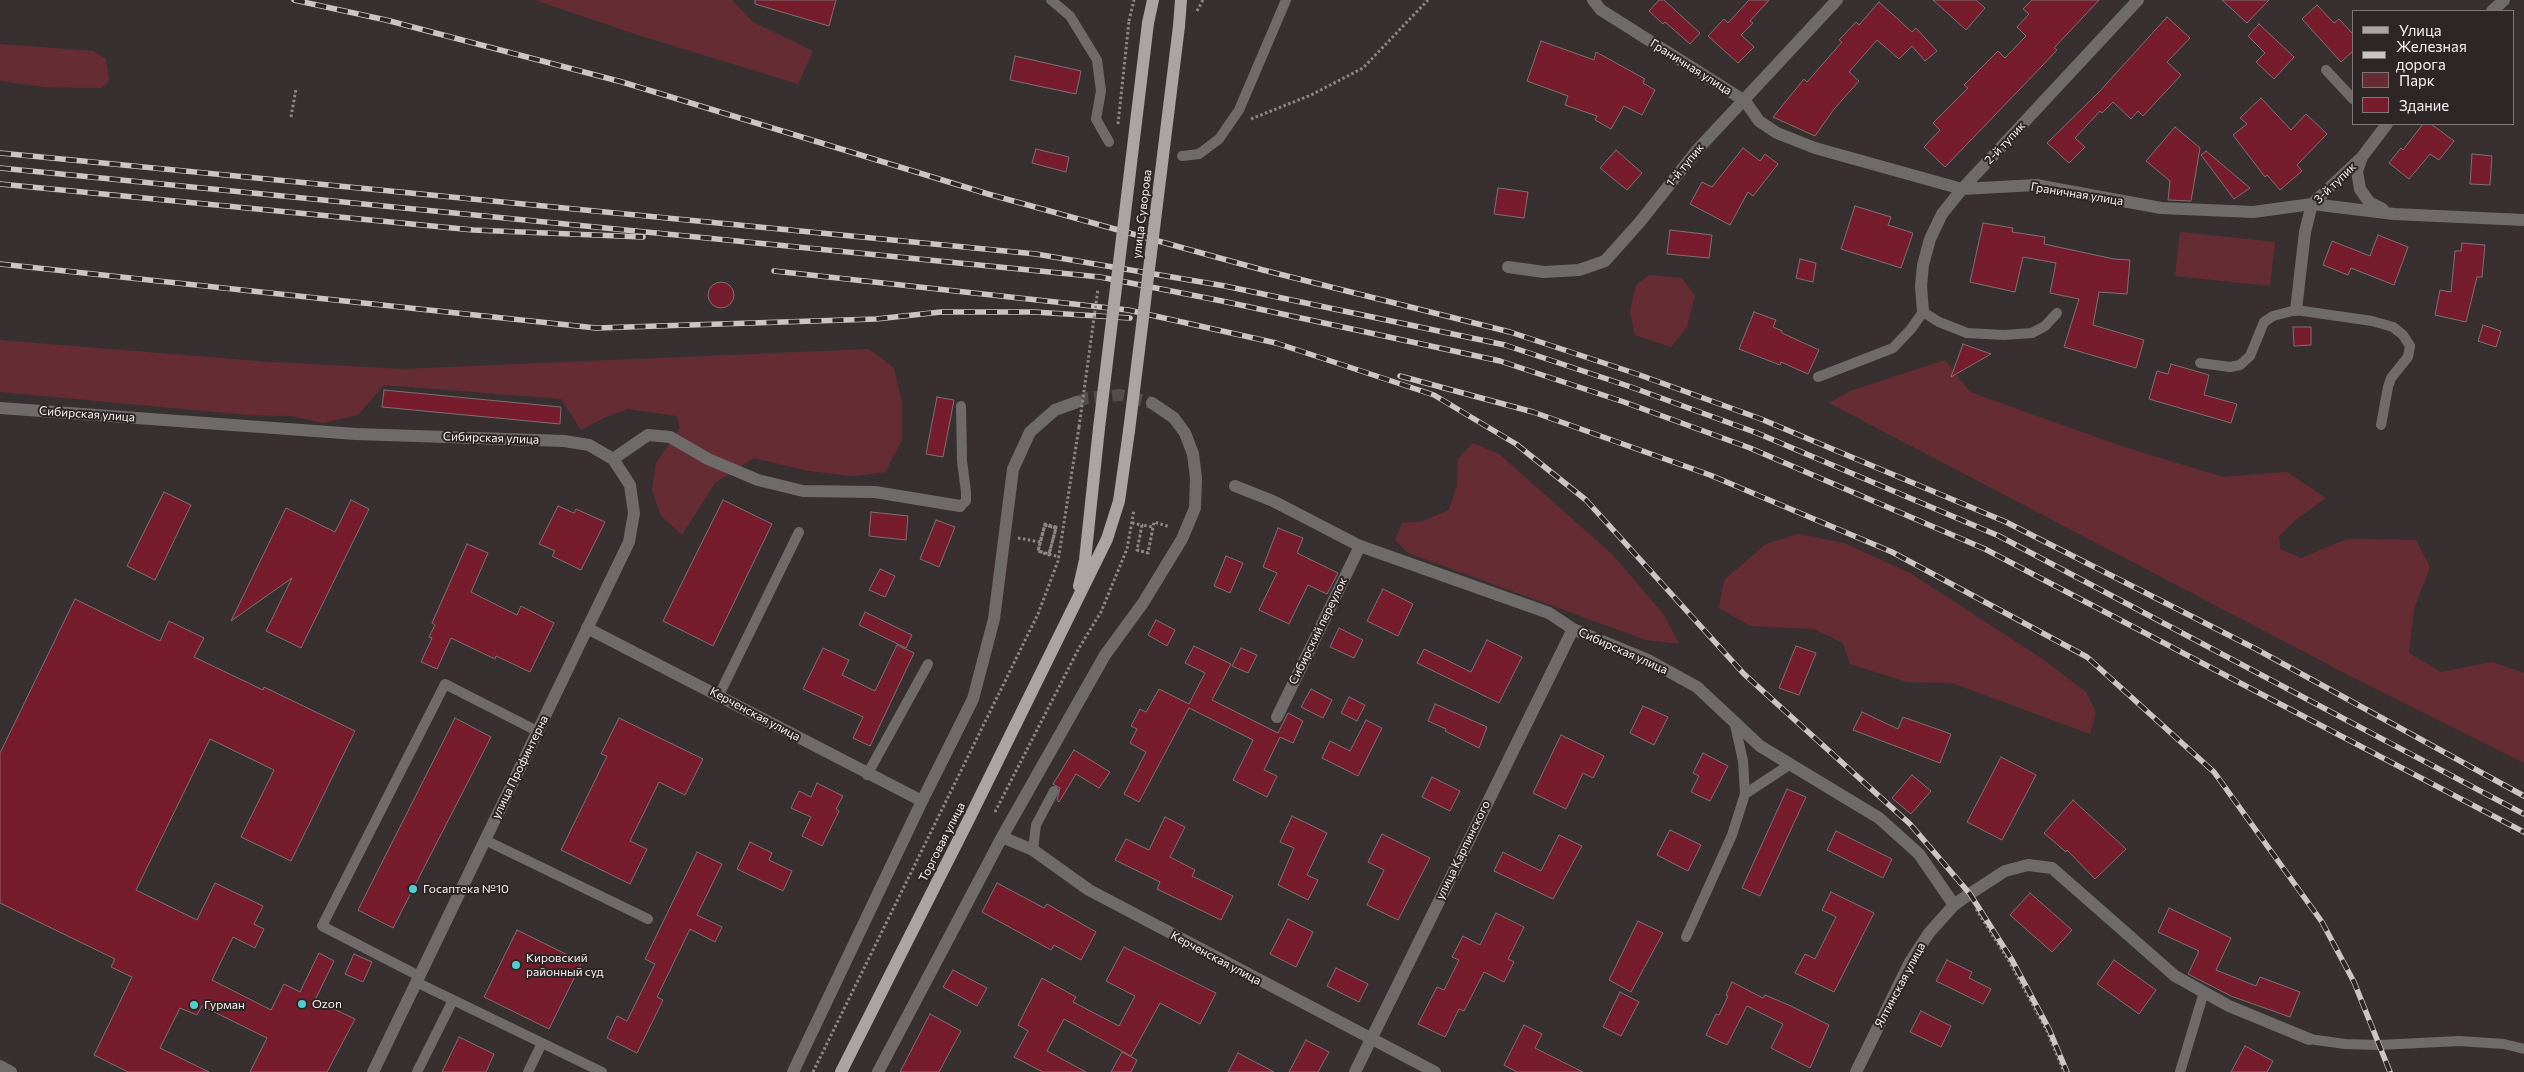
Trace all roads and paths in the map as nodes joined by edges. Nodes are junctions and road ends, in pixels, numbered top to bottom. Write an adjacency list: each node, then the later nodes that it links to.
1 (1051, 0): 20 (lane)
2 (1134, 0): 19 (path, bridge)
3 (1153, 0): 40 (main road, улица Суворова, bridge)
4 (1181, 0): 41 (main road, улица Суворова, bridge)
5 (1286, 0): 21 (lane)
6 (1428, 0): 17 (path)
7 (1593, 0): 15 (street, Граничная улица)
8 (1837, 0): 15 (street, 1-й тупик)
9 (2138, 0): 23 (street, 2-й тупик)
10 (2504, 0): 11 (street)
11 (2493, 10)
12 (2326, 70): 14 (lane)
13 (296, 89): 16 (path)
14 (2352, 98)
15 (1745, 101): 23 (street, Граничная улица); 27 (street, 1-й тупик)
16 (291, 117)
17 (1248, 121)
18 (2381, 126): 22 (street, 3-й тупик)
19 (1116, 134)
20 (1109, 142)
21 (1182, 156)
22 (2362, 157): 24 (street, 3-й тупик); 25 (street)
23 (1962, 190): 24 (street, Граничная улица); 30 (street, 2-й тупик)
24 (2312, 204): 25 (street, Граничная улица); 29 (street, 3-й тупик)
25 (2394, 214): 26 (street, Граничная улица)
26 (2524, 220)
27 (1508, 267)
28 (1099, 280): 39 (path, bridge)
29 (2296, 310): 32 (lane); 38 (lane)
30 (1923, 312): 31 (lane); 33 (lane)
31 (2057, 313)
32 (2200, 363)
33 (1818, 377)
34 (1077, 402): 49 (street)
35 (1152, 403): 67 (street)
36 (961, 406): 44 (lane)
37 (0, 408): 42 (street, Сибирская улица)
38 (2381, 425)
39 (1079, 427)
40 (1099, 428): 53 (main road, Торговая улица)
41 (1130, 431): 53 (main road, Торговая улица)
42 (614, 459): 44 (street); 54 (street, улица Профинтерна)
43 (1234, 486): 51 (street, Сибирская улица)
44 (960, 506)
45 (1135, 506): 47 (path)
46 (1154, 522): 47 (path)
47 (1132, 523): 66 (path)
48 (799, 532): 57 (lane)
49 (1005, 536): 50 (path); 65 (street)
50 (1051, 546): 50 (path); 52 (path)
51 (1360, 546): 55 (street, Сибирская улица); 58 (street, Сибирский переулок)
52 (1059, 557)
53 (1065, 624): 88 (main road, Торговая улица)
54 (587, 628): 57 (street, Керченская улица); 60 (street, улица Профинтерна)
55 (1573, 629): 59 (street, Сибирская улица); 78 (street, улица Карпинского)
56 (928, 664): 62 (lane)
57 (720, 695): 62 (street, Керченская улица)
58 (1277, 717)
59 (1735, 725): 61 (street, Сибирская улица); 64 (lane)
60 (538, 731): 68 (street, улица Профинтерна); 74 (lane)
61 (1789, 765): 64 (lane); 71 (street, Сибирская улица)
62 (867, 774): 65 (street, Керченская улица)
63 (1054, 791): 69 (lane)
64 (1745, 794): 73 (lane)
65 (922, 801): 87 (street)
66 (992, 819)
67 (1002, 837): 69 (street, Керченская улица); 89 (street)
68 (485, 840): 72 (lane); 74 (street, улица Профинтерна)
69 (1033, 850): 78 (street, Керченская улица)
70 (1968, 895): 71 (street, Ялтинская улица); 75 (street, Ялтинская улица); 93 (path)
71 (1954, 904): 92 (street, Ялтинская улица)
72 (648, 919)
73 (1686, 937)
74 (418, 979): 76 (lane); 83 (street, улица Профинтерна)
75 (2204, 992): 77 (street, Ялтинская улица); 94 (lane)
76 (453, 1000): 79 (lane); 84 (lane)
77 (2309, 1038): 80 (lane)
78 (1370, 1039): 90 (street, улица Карпинского); 91 (street, Керченская улица)
79 (542, 1043): 85 (lane); 86 (lane)
80 (2524, 1049)
81 (0, 1066): 82 (street)
82 (11, 1072)
83 (373, 1072)
84 (417, 1072)
85 (528, 1072)
86 (602, 1072)
87 (793, 1072)
88 (841, 1072)
89 (878, 1072)
90 (1355, 1072)
91 (1435, 1072)
92 (1856, 1072)
93 (2064, 1072)
94 (2180, 1072)

